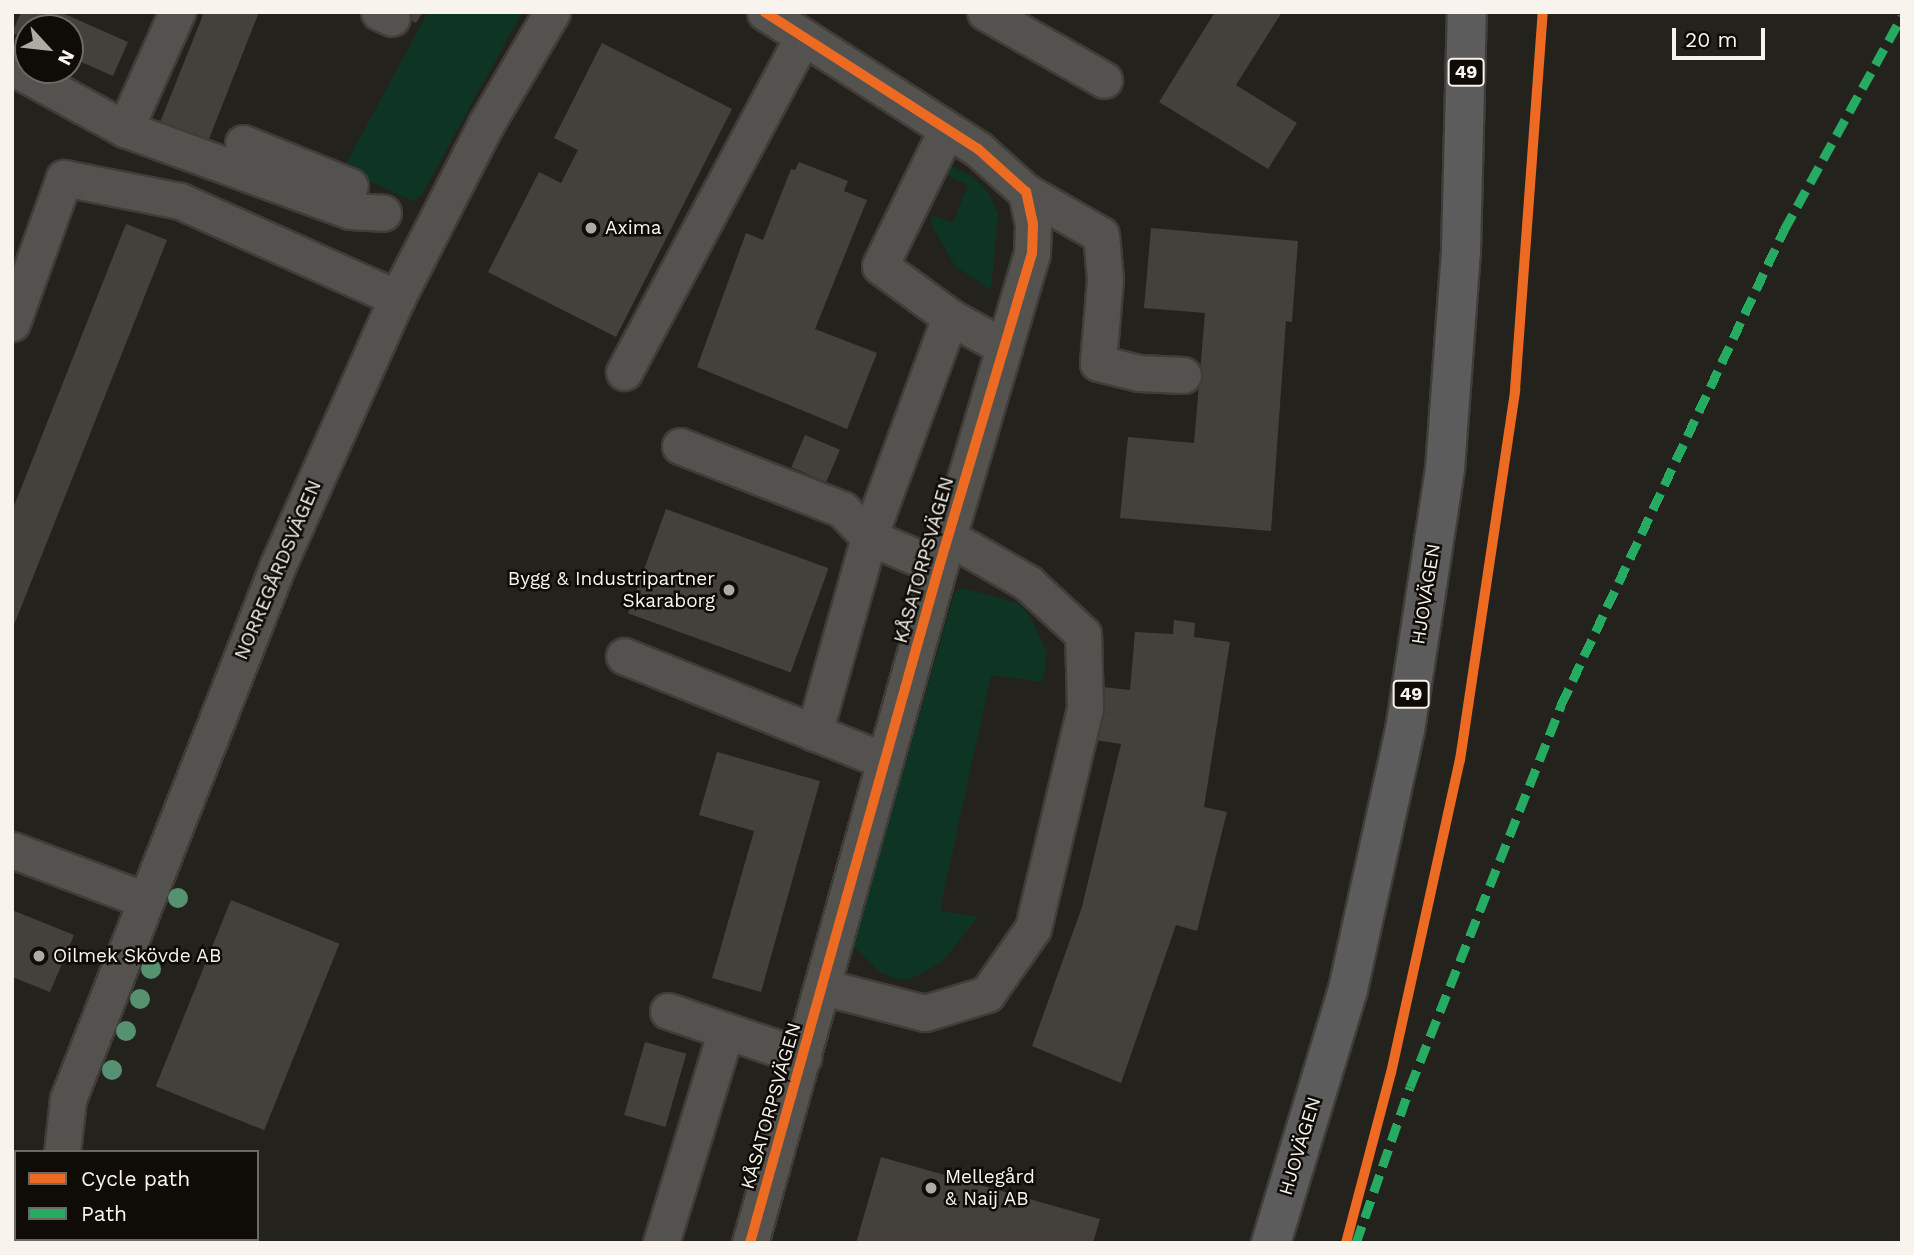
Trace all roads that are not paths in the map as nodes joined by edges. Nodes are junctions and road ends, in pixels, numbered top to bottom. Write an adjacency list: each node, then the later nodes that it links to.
1 (177, 12): 9 (street)
2 (552, 12): 14 (street, NORREGÅRDSVÄGEN)
3 (765, 12): 6 (street)
4 (985, 12): 8 (street)
5 (1467, 12): 36 (main road, HJOVÄGEN / 49)
6 (803, 37): 10 (street); 19 (street)
7 (12, 67): 9 (street)
8 (1104, 80)
9 (125, 129): 13 (street)
10 (946, 131): 12 (street); 16 (street)
11 (243, 144): 13 (street)
12 (1026, 192): 18 (street, KÅSATORPSVÄGEN); 20 (street)
13 (383, 213): 14 (street)
14 (431, 230): 15 (street, NORREGÅRDSVÄGEN)
15 (397, 298): 17 (street); 28 (street, NORREGÅRDSVÄGEN)
16 (950, 317): 18 (street); 22 (street)
17 (12, 323)
18 (1004, 347): 23 (street, KÅSATORPSVÄGEN)
19 (624, 372)
20 (1183, 375)
21 (680, 446): 22 (street)
22 (869, 537): 23 (street); 25 (street)
23 (944, 552): 26 (street, KÅSATORPSVÄGEN); 29 (street)
24 (624, 656): 25 (street)
25 (814, 733): 26 (street)
26 (885, 761): 29 (street, KÅSATORPSVÄGEN)
27 (12, 850): 28 (street)
28 (145, 900): 33 (street, NORREGÅRDSVÄGEN)
29 (823, 986): 32 (street, KÅSATORPSVÄGEN)
30 (668, 1012): 31 (street)
31 (726, 1031): 32 (street); 34 (street)
32 (803, 1057): 35 (street, KÅSATORPSVÄGEN)
33 (62, 1150)
34 (662, 1243)
35 (750, 1243)
36 (1271, 1243)

